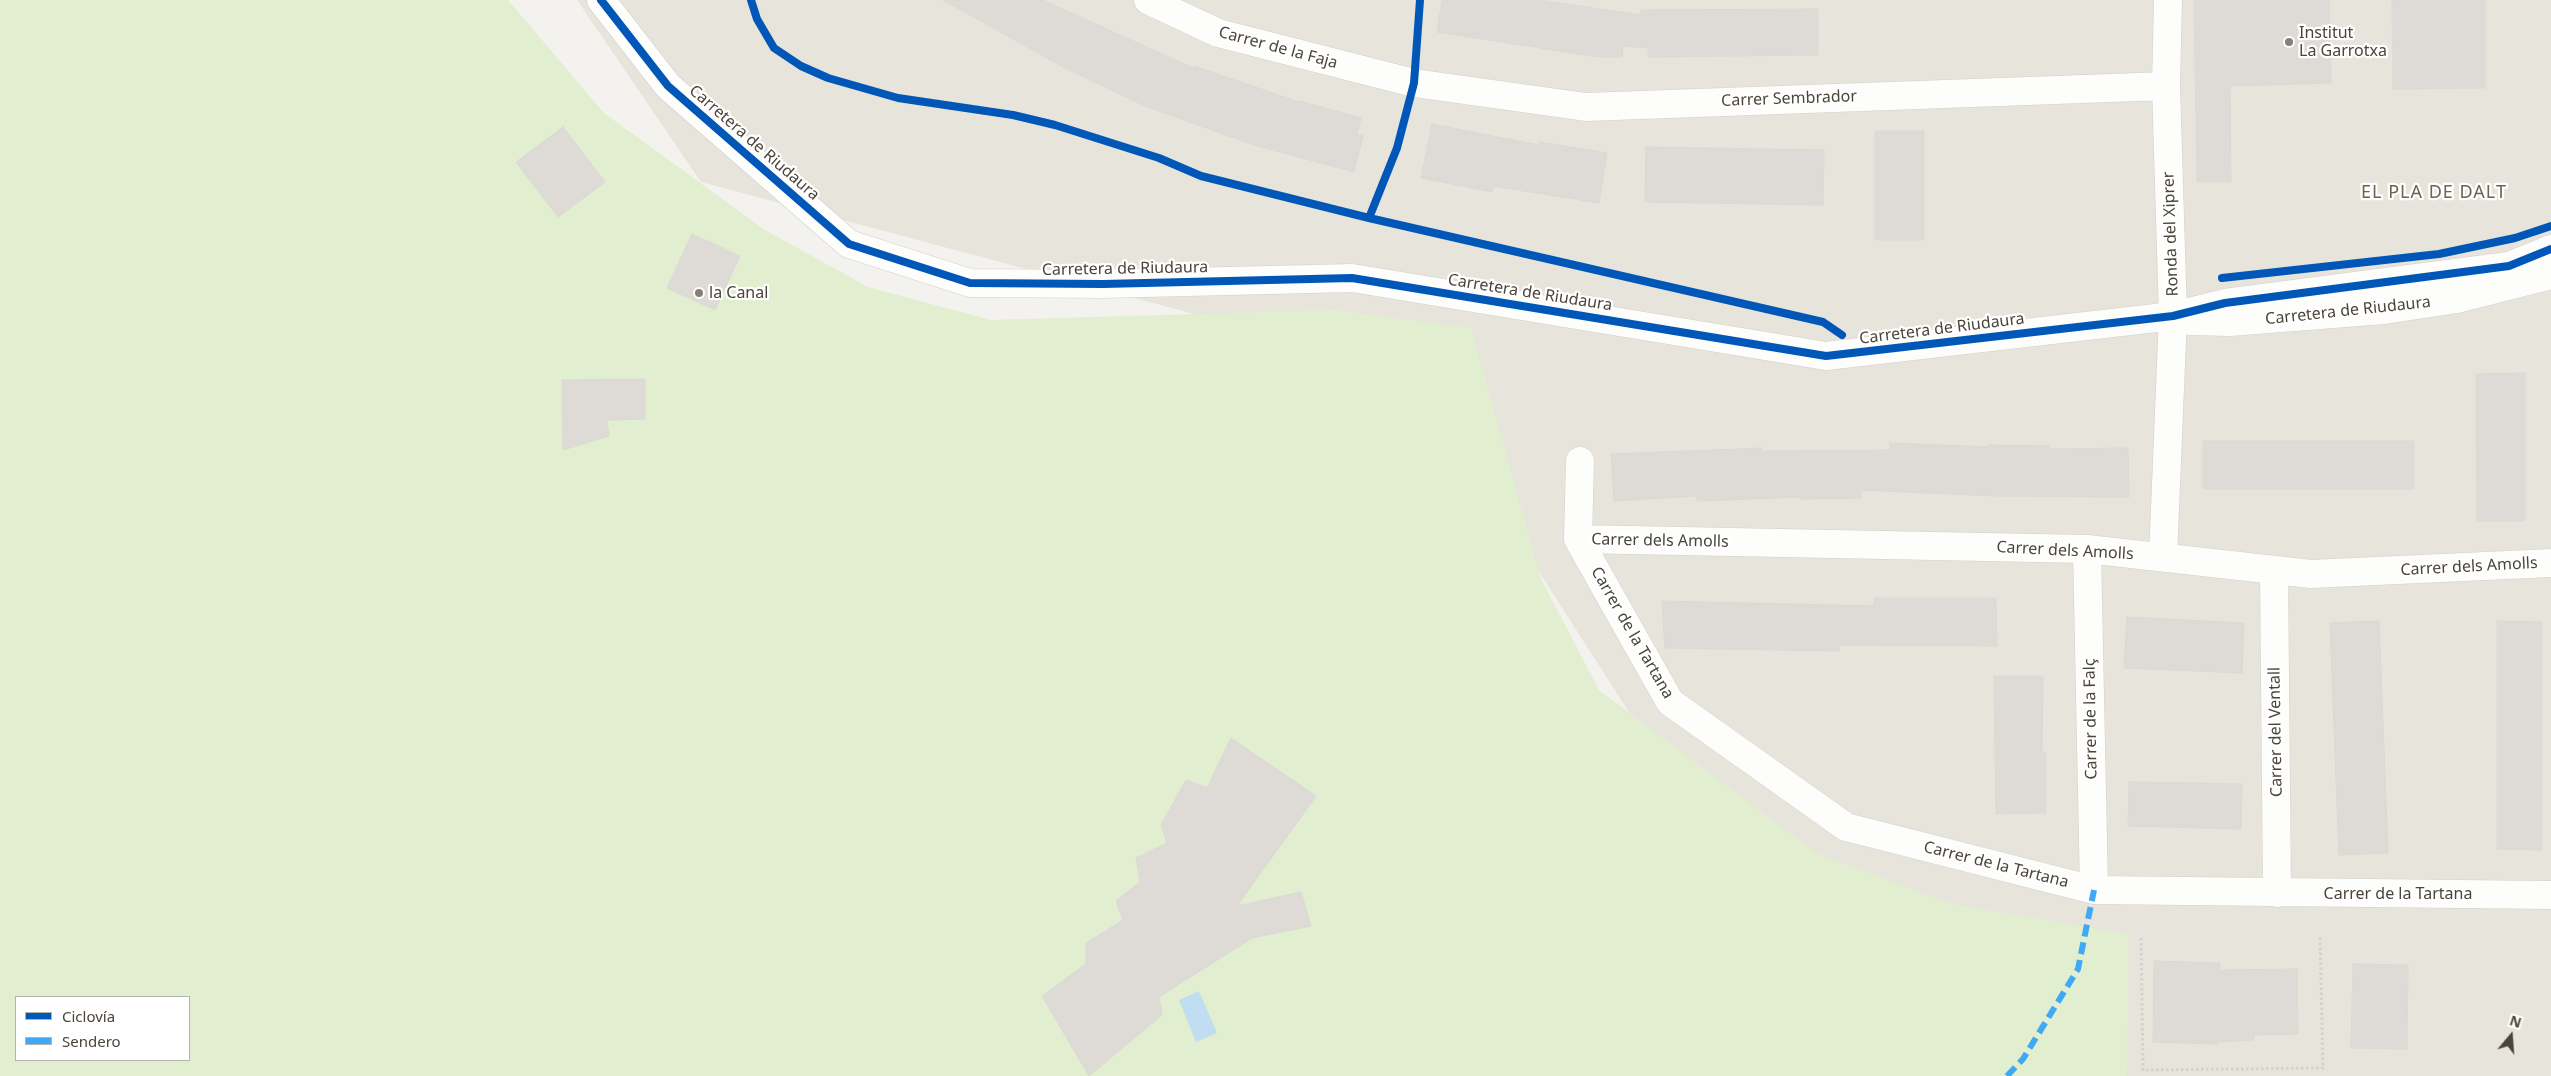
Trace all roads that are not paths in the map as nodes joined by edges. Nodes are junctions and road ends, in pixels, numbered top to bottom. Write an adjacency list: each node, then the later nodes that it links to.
1 (600, 0): 8 (street, Carretera de Riudaura)
2 (1148, 0): 4 (street, Carrer de la Faja)
3 (2168, 0): 5 (street, Ronda del Xiprer)
4 (1414, 83): 5 (street, Carrer Sembrador)
5 (2166, 86): 8 (street, Ronda del Xiprer)
6 (2551, 249): 8 (street, Carretera de Riudaura)
7 (2551, 275): 8 (street, Carretera de Riudaura)
8 (2173, 316): 12 (street, Ronda del Xiprer)
9 (1580, 461): 10 (street)
10 (1578, 539): 11 (street, Carrer dels Amolls); 15 (street, Carrer de la Tartana)
11 (2087, 549): 12 (street, Carrer dels Amolls); 15 (street, Carrer de la Falç)
12 (2164, 557): 14 (street, Carrer dels Amolls)
13 (2551, 563): 14 (street, Carrer dels Amolls)
14 (2274, 570): 16 (street, Carrer del Ventall)
15 (2094, 890): 16 (street, Carrer de la Tartana)
16 (2277, 894): 17 (street, Carrer de la Tartana)
17 (2551, 895)

